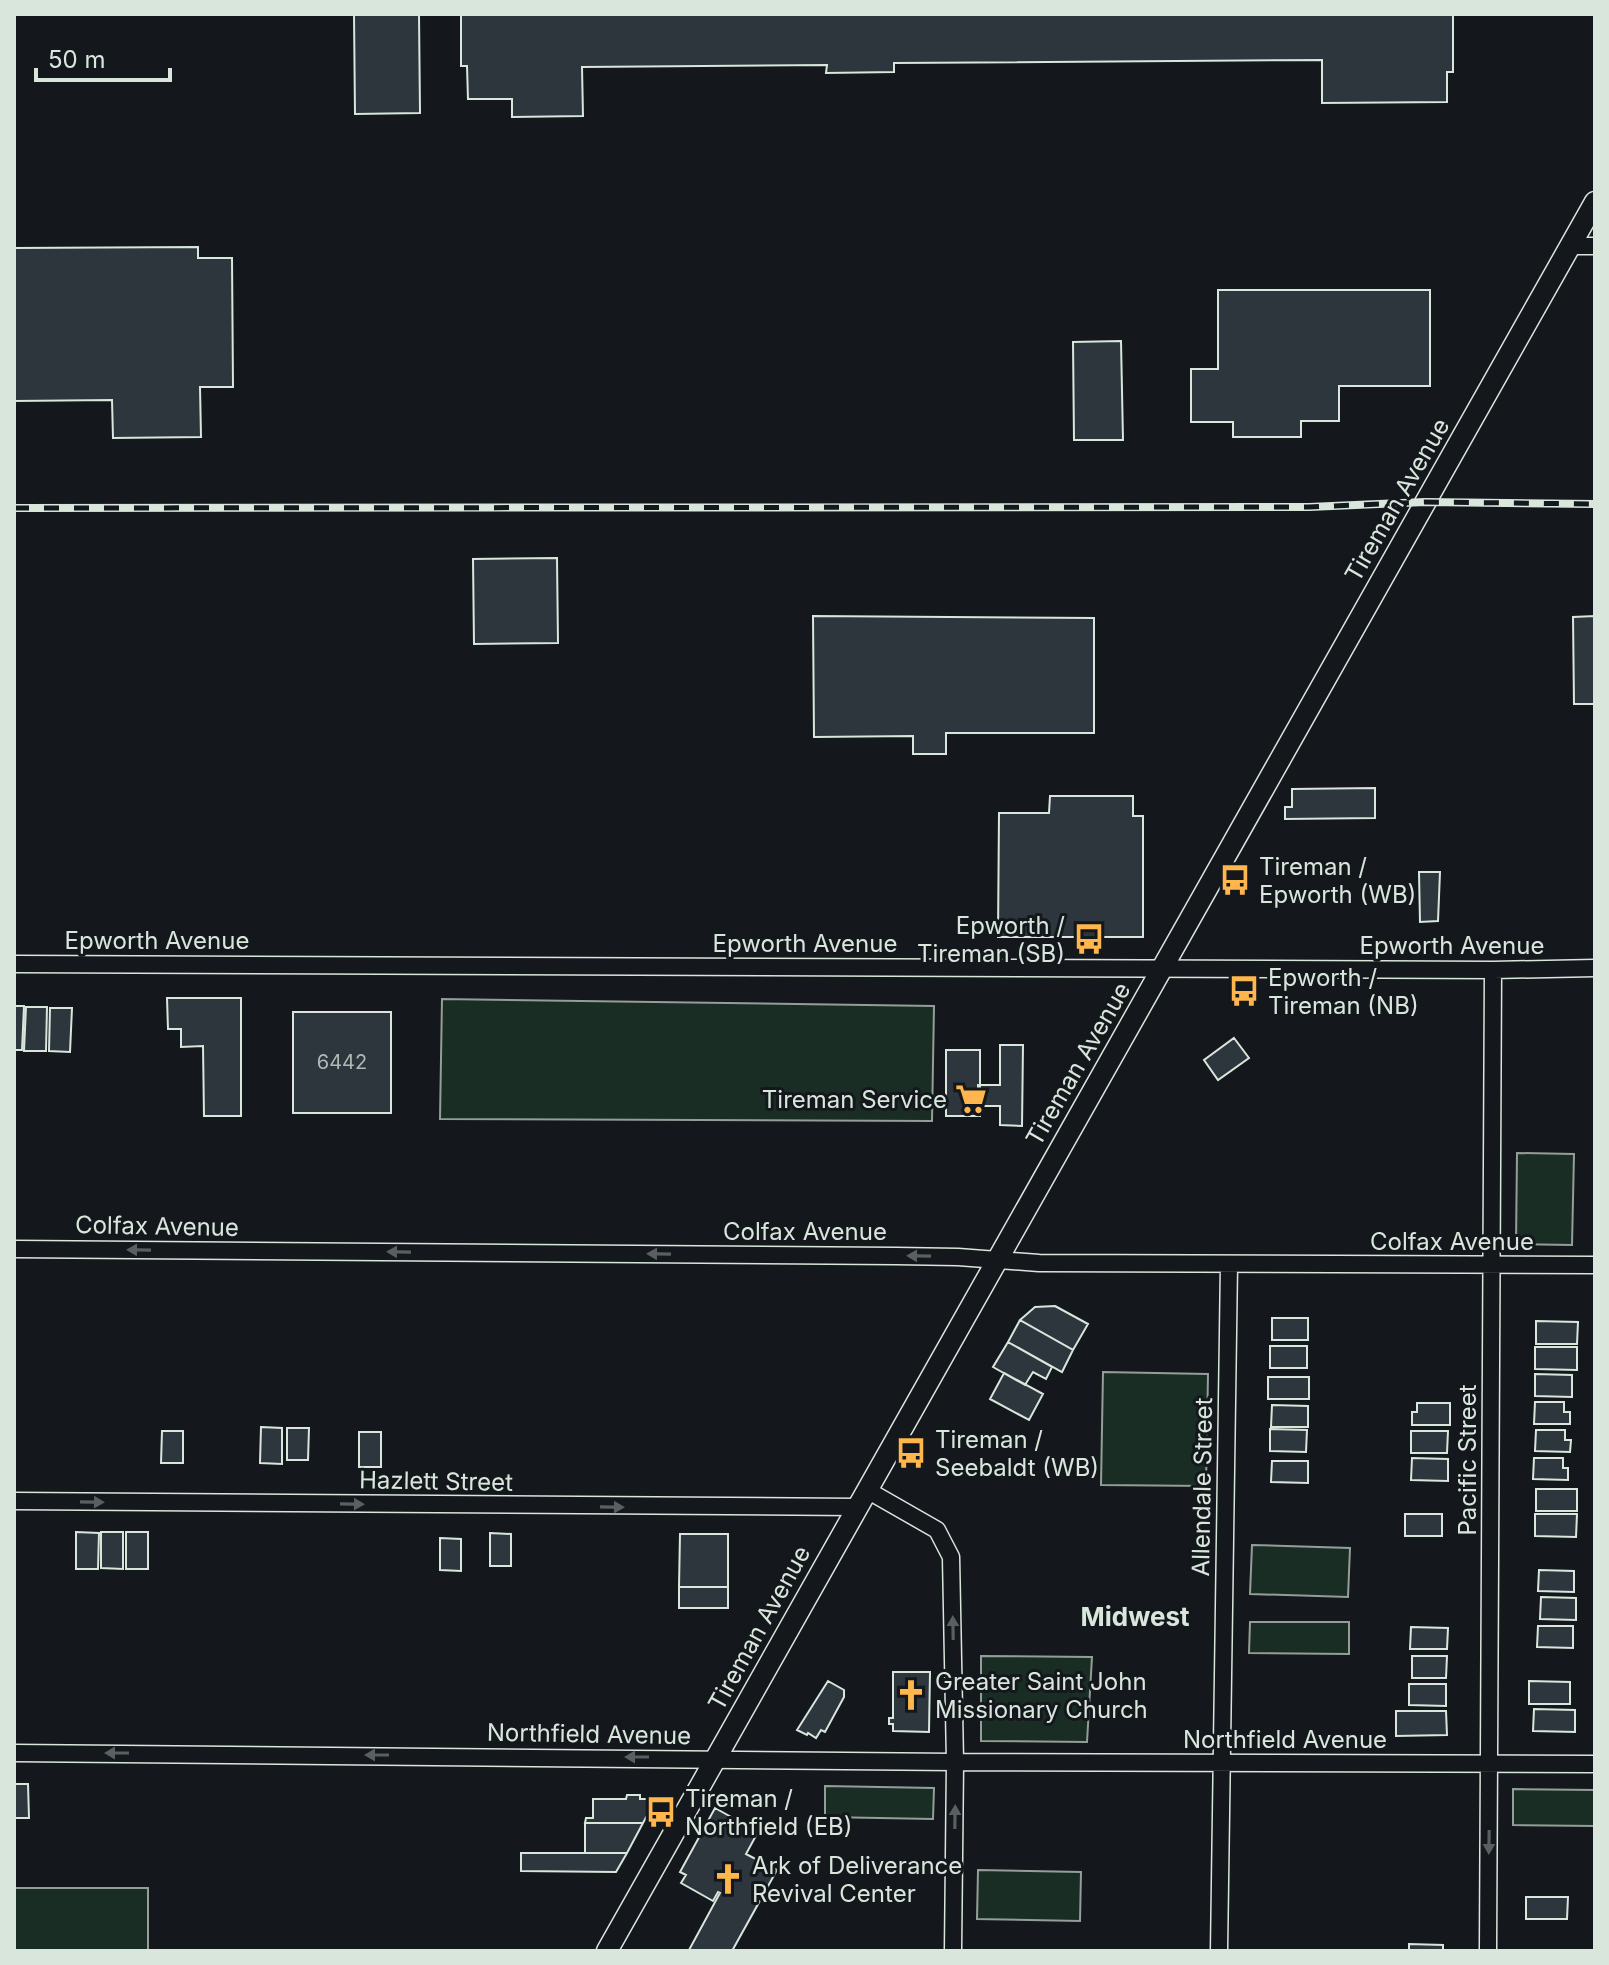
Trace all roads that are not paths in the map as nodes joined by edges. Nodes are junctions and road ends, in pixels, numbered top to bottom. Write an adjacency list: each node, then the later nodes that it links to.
1 (1595, 202): 2 (street, Tireman Avenue)
2 (1571, 246): 3 (street); 5 (street, Tireman Avenue)
3 (1595, 246)
4 (14, 964): 5 (street, Epworth Avenue)
5 (1162, 968): 7 (street, Epworth Avenue); 9 (street, Tireman Avenue)
6 (1595, 968): 7 (street, Epworth Avenue)
7 (1493, 970): 11 (street, Pacific Street)
8 (14, 1249): 9 (street, Colfax Avenue, one-way to 8)
9 (996, 1260): 10 (street, Colfax Avenue); 13 (street, Tireman Avenue)
10 (1229, 1264): 11 (street, Colfax Avenue); 18 (street, Allendale Street)
11 (1492, 1265): 12 (street, Colfax Avenue); 19 (street, Pacific Street)
12 (1595, 1265)
13 (862, 1499): 14 (street, Hazlett Street, one-way to 13); 16 (street, Tireman Avenue); 17 (street, one-way to 13)
14 (14, 1501)
15 (14, 1753): 16 (street, Northfield Avenue, one-way to 15)
16 (715, 1759): 17 (street, Northfield Avenue); 21 (street, Tireman Avenue)
17 (955, 1762): 18 (street, Northfield Avenue); 22 (street, one-way to 17)
18 (1222, 1763): 19 (street, Northfield Avenue); 23 (street, Allendale Street)
19 (1490, 1764): 20 (street, Northfield Avenue); 24 (street, Pacific Street, one-way to 24)
20 (1595, 1764)
21 (607, 1951)
22 (953, 1951)
23 (1219, 1951)
24 (1488, 1951)

